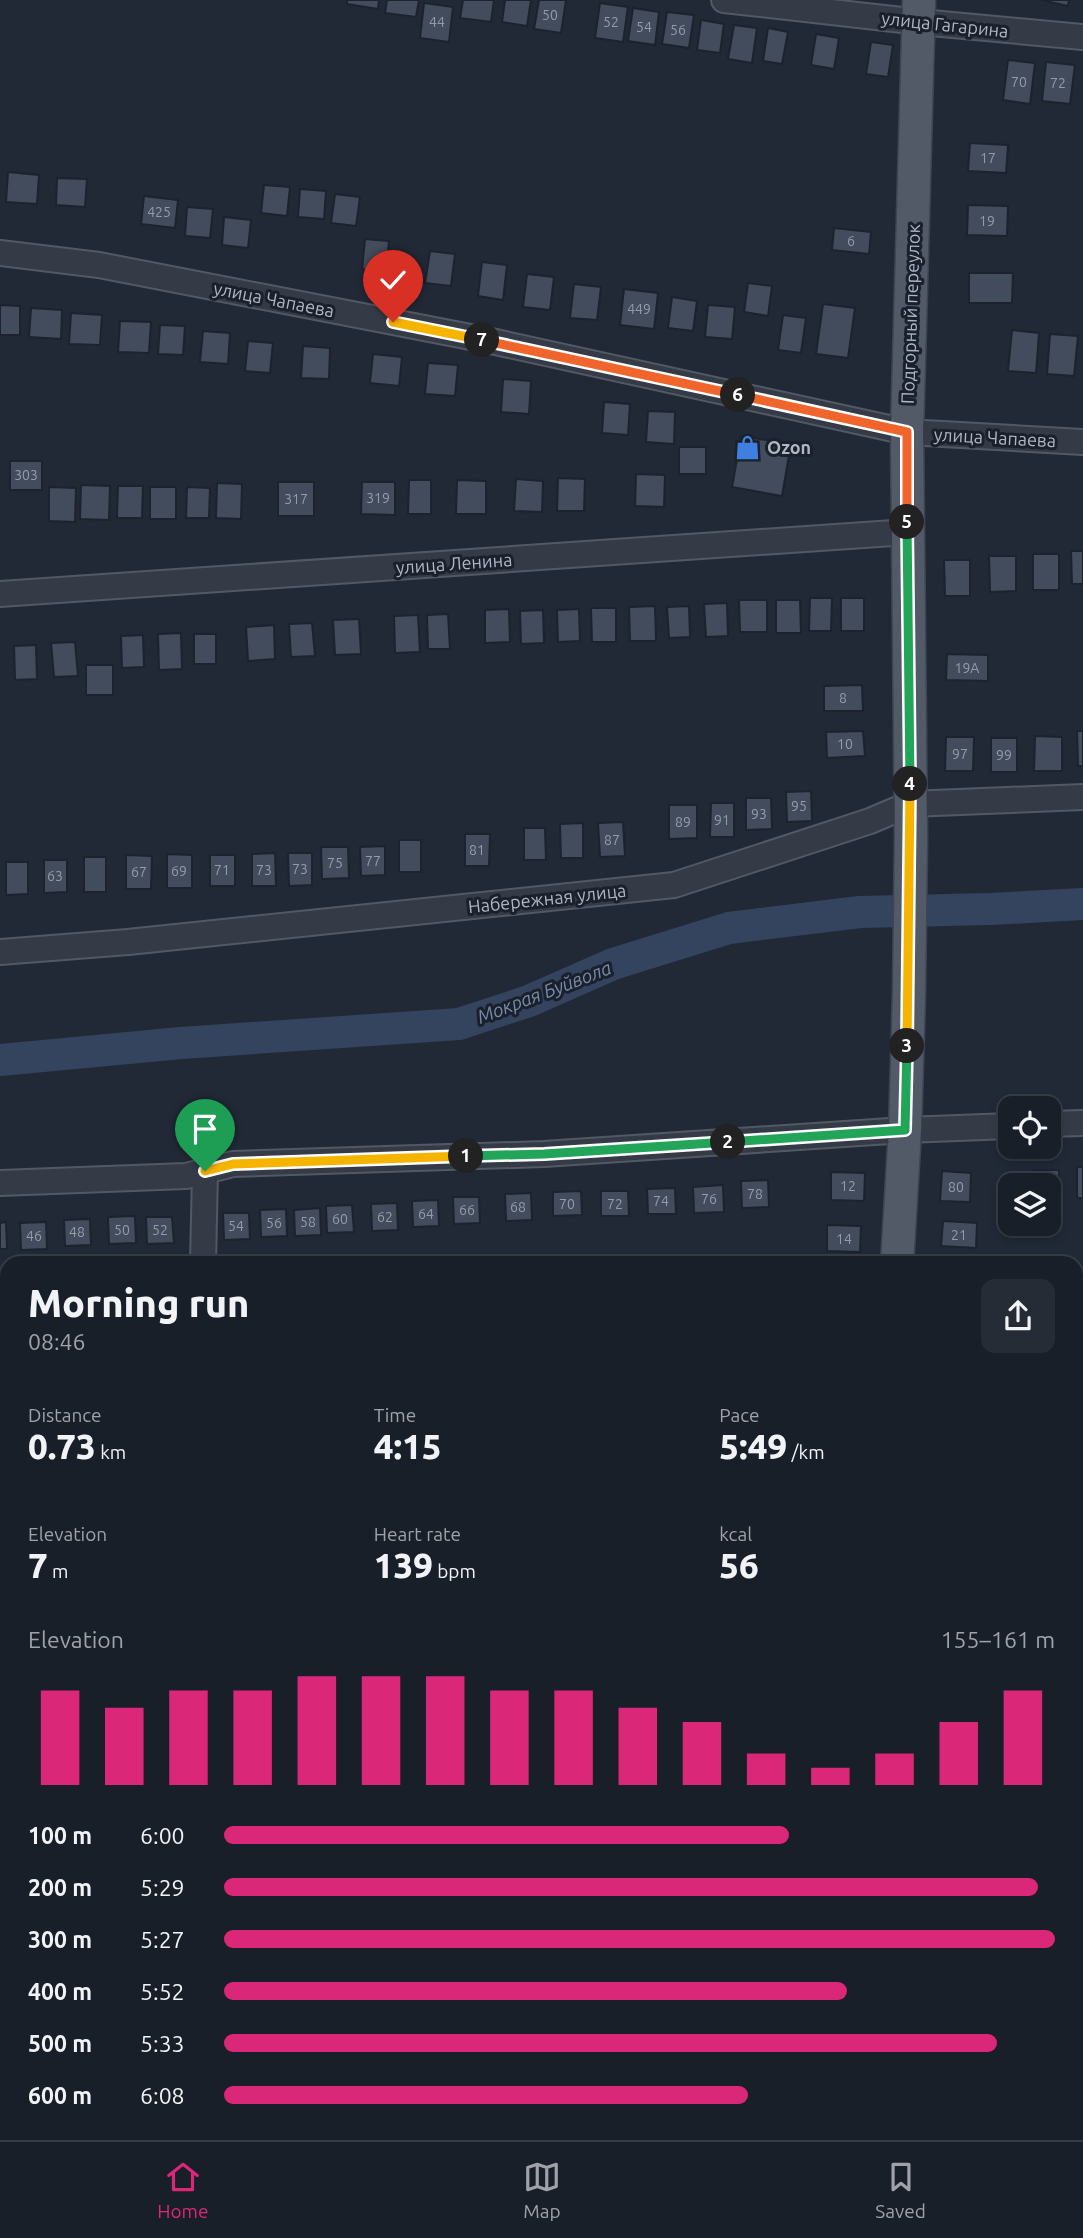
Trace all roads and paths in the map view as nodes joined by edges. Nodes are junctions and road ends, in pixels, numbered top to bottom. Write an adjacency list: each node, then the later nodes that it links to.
1 (724, 0): 2 (street, улица Гагарина)
2 (919, 11): 3 (street, улица Гагарина); 5 (main road, Подгорный переулок)
3 (1083, 37)
4 (0, 253): 5 (street, улица Чапаева)
5 (907, 432): 6 (street, улица Чапаева); 7 (main road, Подгорный переулок)
6 (1083, 442)
7 (908, 532): 8 (street, улица Ленина); 10 (main road, Подгорный переулок)
8 (0, 594)
9 (1083, 797): 10 (street, Набережная улица)
10 (910, 804): 11 (street, Набережная улица); 15 (main road, Подгорный переулок)
11 (0, 952)
12 (1083, 1123): 13 (street)
13 (1061, 1124)
14 (998, 1126): 15 (street)
15 (905, 1130): 16 (street); 19 (main road)
16 (205, 1171): 17 (street); 18 (street)
17 (0, 1183)
18 (203, 1256)
19 (897, 1256)

